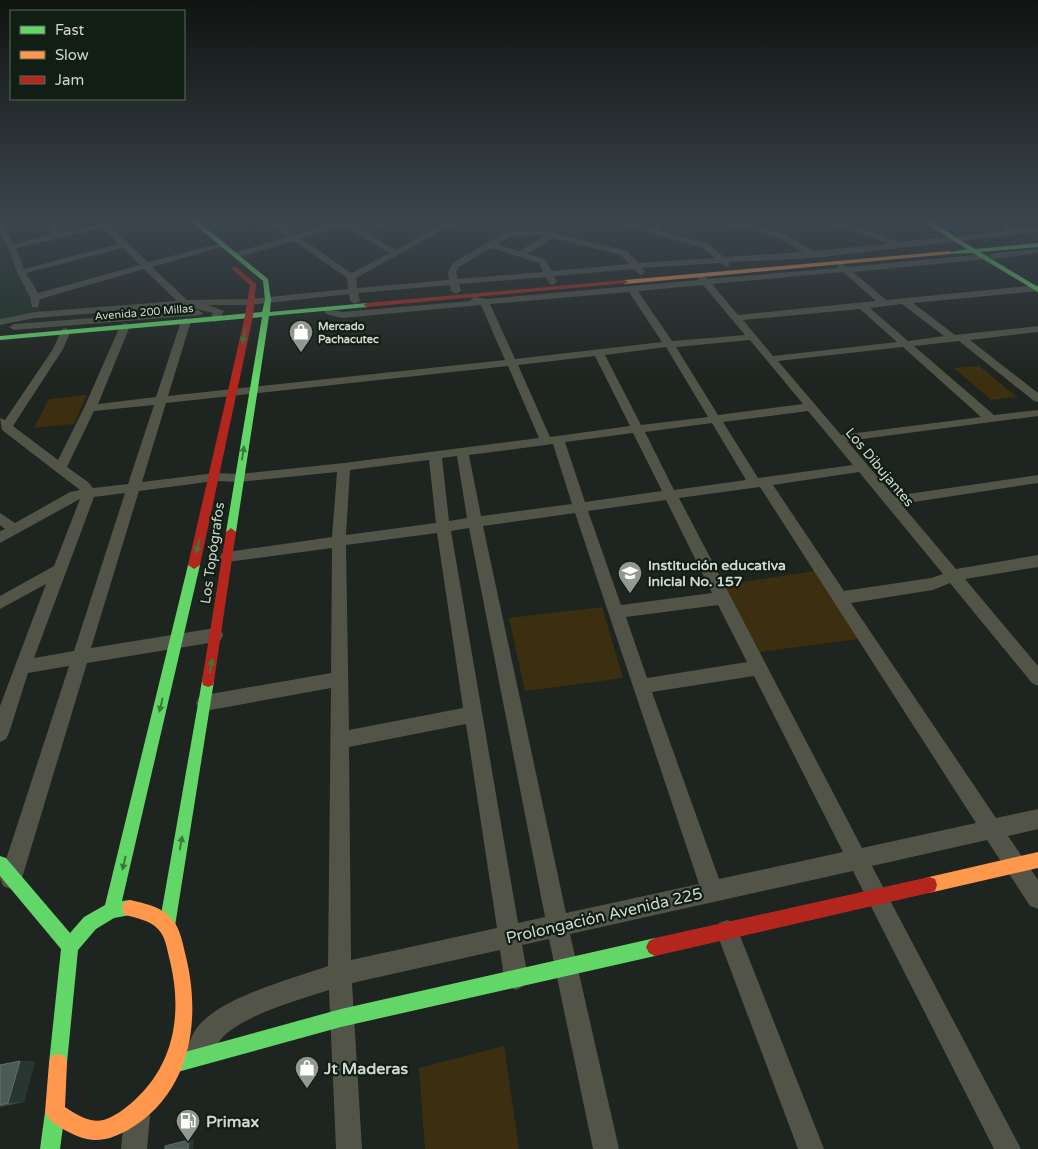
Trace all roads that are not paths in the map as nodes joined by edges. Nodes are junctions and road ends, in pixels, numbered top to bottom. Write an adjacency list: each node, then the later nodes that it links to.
1 (21, 272): 25 (street)
2 (123, 273): 25 (street)
3 (154, 273): 31 (street)
4 (239, 273): 30 (main road, Los Topógrafos)
5 (257, 273): 27 (main road, Los Topógrafos)
6 (346, 273): 17 (street)
7 (358, 273): 17 (street)
8 (452, 273): 20 (street)
9 (573, 273): 16 (street)
10 (643, 273): 19 (street)
11 (733, 273): 12 (main road, Avenida 200 Millas); 18 (main road, Avenida 200 Millas)
12 (738, 273)
13 (758, 273): 18 (street)
14 (845, 273): 32 (street)
15 (1015, 273): 21 (main road)
16 (550, 275): 20 (street); 22 (street)
17 (351, 276): 24 (street)
18 (703, 278): 19 (main road, Avenida 200 Millas); 23 (street); 40 (street, Los Dibujantes)
19 (649, 280): 22 (main road, Avenida 200 Millas)
20 (453, 282): 24 (street); 26 (street)
21 (1037, 287): 29 (street)
22 (557, 288): 26 (main road, Avenida 200 Millas)
23 (631, 288): 28 (street); 52 (street)
24 (353, 291): 27 (street); 34 (street)
25 (35, 297): 36 (street)
26 (458, 297): 28 (street); 34 (main road, Avenida 200 Millas)
27 (268, 300): 30 (street); 38 (main road, Los Topógrafos)
28 (484, 301): 35 (street); 56 (street)
29 (904, 301): 32 (street); 50 (street)
30 (250, 302): 31 (street); 37 (street); 39 (main road, Los Topógrafos)
31 (184, 303): 36 (street); 37 (street)
32 (883, 303): 33 (street)
33 (862, 305): 40 (street); 53 (street)
34 (356, 307): 35 (main road, Avenida 200 Millas)
35 (328, 309): 38 (main road, Avenida 200 Millas)
36 (36, 315): 42 (street); 46 (street)
37 (217, 315): 39 (main road, Avenida 200 Millas); 41 (main road, Avenida 200 Millas); 46 (street)
38 (264, 315): 39 (main road, Avenida 200 Millas); 57 (main road, Los Topógrafos)
39 (249, 316): 58 (main road, Los Topógrafos, one-way to 58)
40 (737, 318): 48 (street, Los Dibujantes)
41 (186, 320): 43 (main road, Avenida 200 Millas); 60 (street)
42 (0, 322)
43 (126, 326): 47 (main road, Avenida 200 Millas); 62 (street)
44 (0, 328): 46 (street)
45 (1033, 330): 50 (street); 51 (street)
46 (25, 331): 47 (main road, Avenida 200 Millas); 49 (main road, Avenida 200 Millas)
47 (66, 331): 66 (street)
48 (754, 337): 52 (street); 55 (street, Los Dibujantes)
49 (0, 338)
50 (958, 338): 53 (street); 59 (street)
51 (1038, 338)
52 (669, 344): 54 (street); 64 (street)
53 (906, 344): 55 (street); 65 (street)
54 (599, 353): 56 (street); 67 (street)
55 (771, 359): 61 (street, Los Dibujantes)
56 (510, 363): 57 (street); 69 (street)
57 (253, 390): 58 (street); 76 (main road, Los Topógrafos, one-way to 57)
58 (232, 393): 60 (street); 75 (main road, Los Topógrafos)
59 (1038, 399)
60 (161, 401): 62 (street); 79 (street)
61 (810, 406): 64 (street); 68 (street, Los Dibujantes)
62 (90, 408): 73 (street)
63 (1038, 413): 65 (street)
64 (714, 419): 67 (street); 78 (street)
65 (992, 419): 68 (street)
66 (3, 424): 73 (street)
67 (637, 429): 69 (street); 81 (street)
68 (837, 439): 74 (street, Los Dibujantes)
69 (552, 440): 70 (street); 83 (street)
70 (462, 452): 71 (street); 85 (street)
71 (435, 455): 72 (street); 86 (street)
72 (344, 467): 76 (street); 89 (street)
73 (60, 468): 80 (street)
74 (861, 468): 78 (street); 82 (street, Los Dibujantes)
75 (215, 477): 76 (street); 79 (street); 99 (main road, Los Topógrafos, one-way to 99)
76 (238, 478): 90 (main road, Los Topógrafos)
77 (1038, 479): 82 (street)
78 (759, 482): 81 (street); 95 (street)
79 (134, 487): 80 (street); 100 (street)
80 (89, 493): 87 (street); 92 (street)
81 (670, 495): 83 (street); 94 (street)
82 (889, 501): 93 (street, Los Dibujantes)
83 (580, 508): 85 (street); 97 (street)
84 (0, 518): 87 (street)
85 (475, 522): 86 (street); 122 (street)
86 (443, 527): 89 (street); 107 (street)
87 (14, 529): 88 (street)
88 (0, 538)
89 (339, 541): 90 (street); 104 (street)
90 (227, 557): 98 (main road, Los Topógrafos)
91 (1038, 561): 93 (street)
92 (60, 569): 96 (street); 101 (street)
93 (952, 576): 95 (street); 103 (street, Los Dibujantes)
94 (722, 598): 97 (street); 102 (street)
95 (840, 598): 111 (street)
96 (0, 603)
97 (616, 612): 105 (street)
98 (215, 636): 99 (street); 106 (main road, Los Topógrafos, one-way to 98)
99 (176, 642): 100 (street); 120 (main road, Los Topógrafos, one-way to 120)
100 (80, 657): 101 (street); 116 (street)
101 (22, 667): 108 (street)
102 (759, 668): 105 (street); 112 (street)
103 (1035, 671)
104 (340, 679): 106 (street); 109 (street)
105 (642, 686): 117 (street)
106 (205, 704): 121 (main road, Los Topógrafos, one-way to 106)
107 (473, 714): 109 (street); 124 (street)
108 (0, 733)
109 (340, 740): 127 (street)
110 (1038, 819): 111 (street, Prolongación Avenida 225)
111 (991, 828): 112 (street, Prolongación Avenida 225); 115 (street)
112 (858, 860): 117 (street, Prolongación Avenida 225); 118 (street)
113 (1038, 860): 115 (main road)
114 (0, 864): 116 (main road)
115 (1015, 865): 118 (main road); 119 (street)
116 (11, 878): 125 (main road)
117 (712, 891): 122 (street, Prolongación Avenida 225)
118 (878, 896): 123 (main road); 140 (street)
119 (1038, 898)
120 (112, 910): 121 (main road); 125 (main road)
121 (167, 926): 131 (main road)
122 (558, 927): 124 (street, Prolongación Avenida 225); 126 (street)
123 (727, 931): 126 (main road); 139 (street)
124 (509, 936): 127 (street, Prolongación Avenida 225); 128 (street)
125 (70, 946): 132 (main road)
126 (566, 967): 128 (main road); 138 (street)
127 (340, 974): 129 (street); 130 (street, Prolongación Avenida 225)
128 (516, 978): 129 (main road)
129 (341, 1018): 130 (main road); 137 (street)
130 (195, 1058): 131 (main road)
131 (174, 1064): 133 (main road)
132 (55, 1112): 133 (main road); 135 (main road)
133 (128, 1120): 134 (main road); 136 (street)
134 (102, 1143)
135 (50, 1149)
136 (134, 1149)
137 (349, 1149)
138 (606, 1149)
139 (811, 1149)
140 (1008, 1149)

